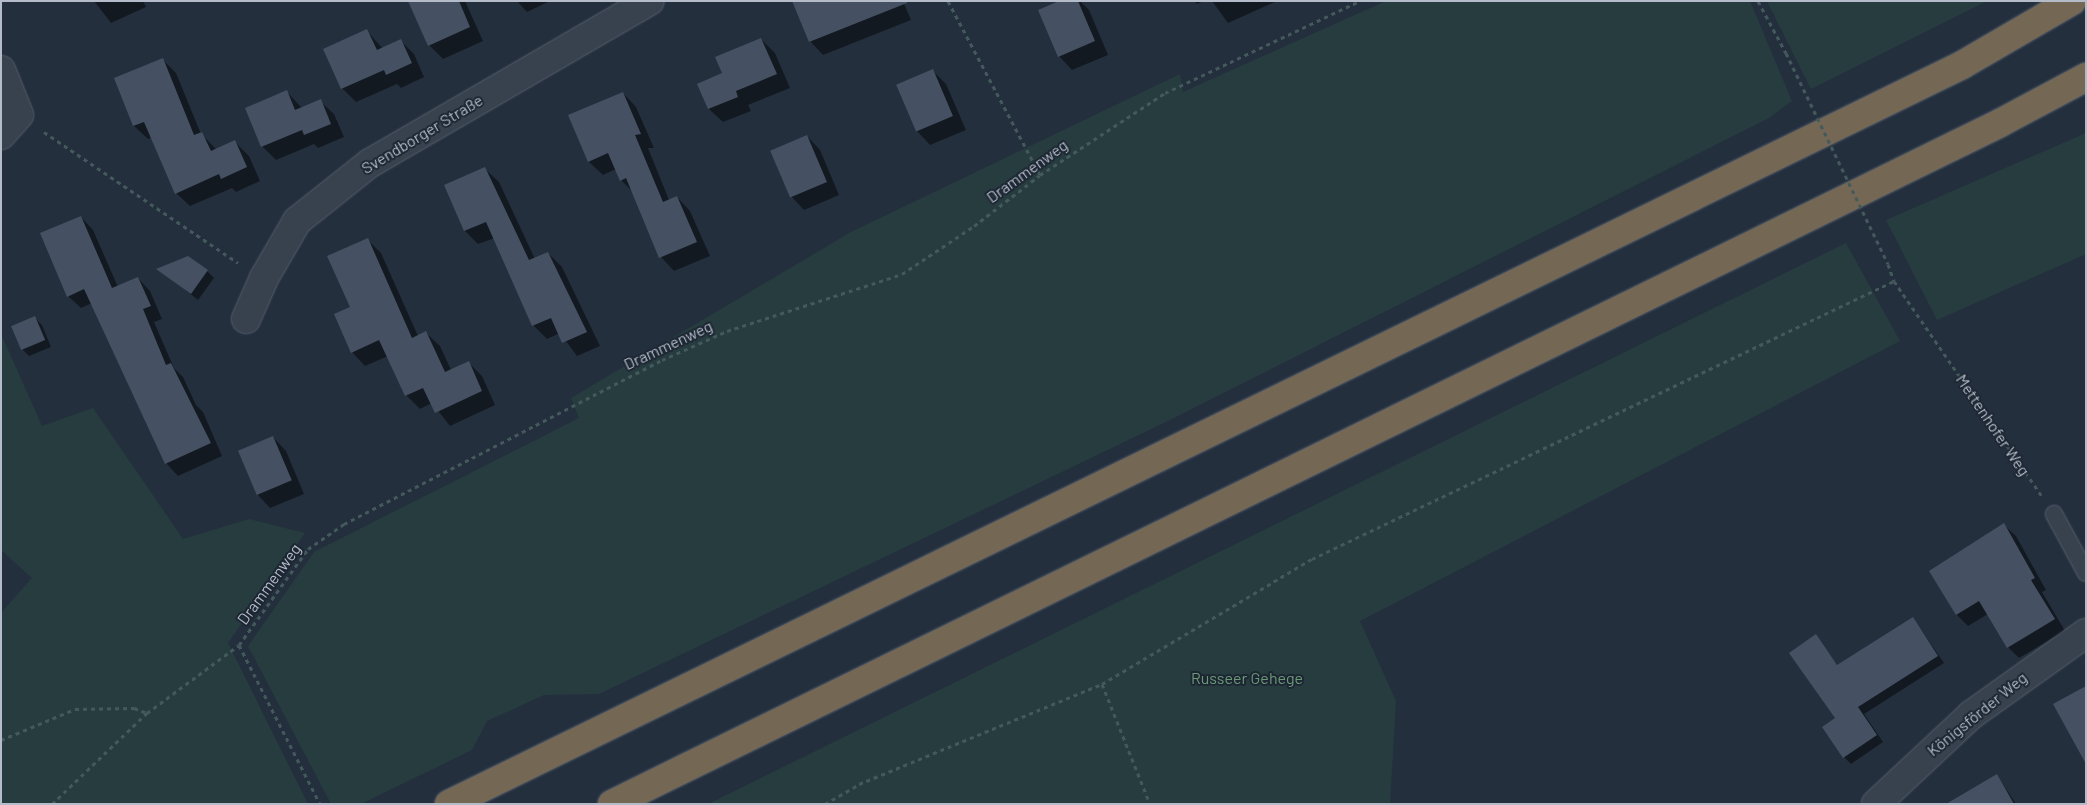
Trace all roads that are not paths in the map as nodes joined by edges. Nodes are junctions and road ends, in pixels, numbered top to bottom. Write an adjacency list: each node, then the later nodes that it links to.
1 (649, 1): 6 (street, Svendborger Straße)
2 (2072, 1): 10 (highway)
3 (1, 70): 5 (street)
4 (2086, 77): 11 (highway)
5 (10, 125)
6 (246, 319)
7 (2054, 514): 8 (lane)
8 (2086, 573)
9 (2086, 633): 12 (street, Königsförder Weg)
10 (448, 804)
11 (612, 804)
12 (1876, 804)

